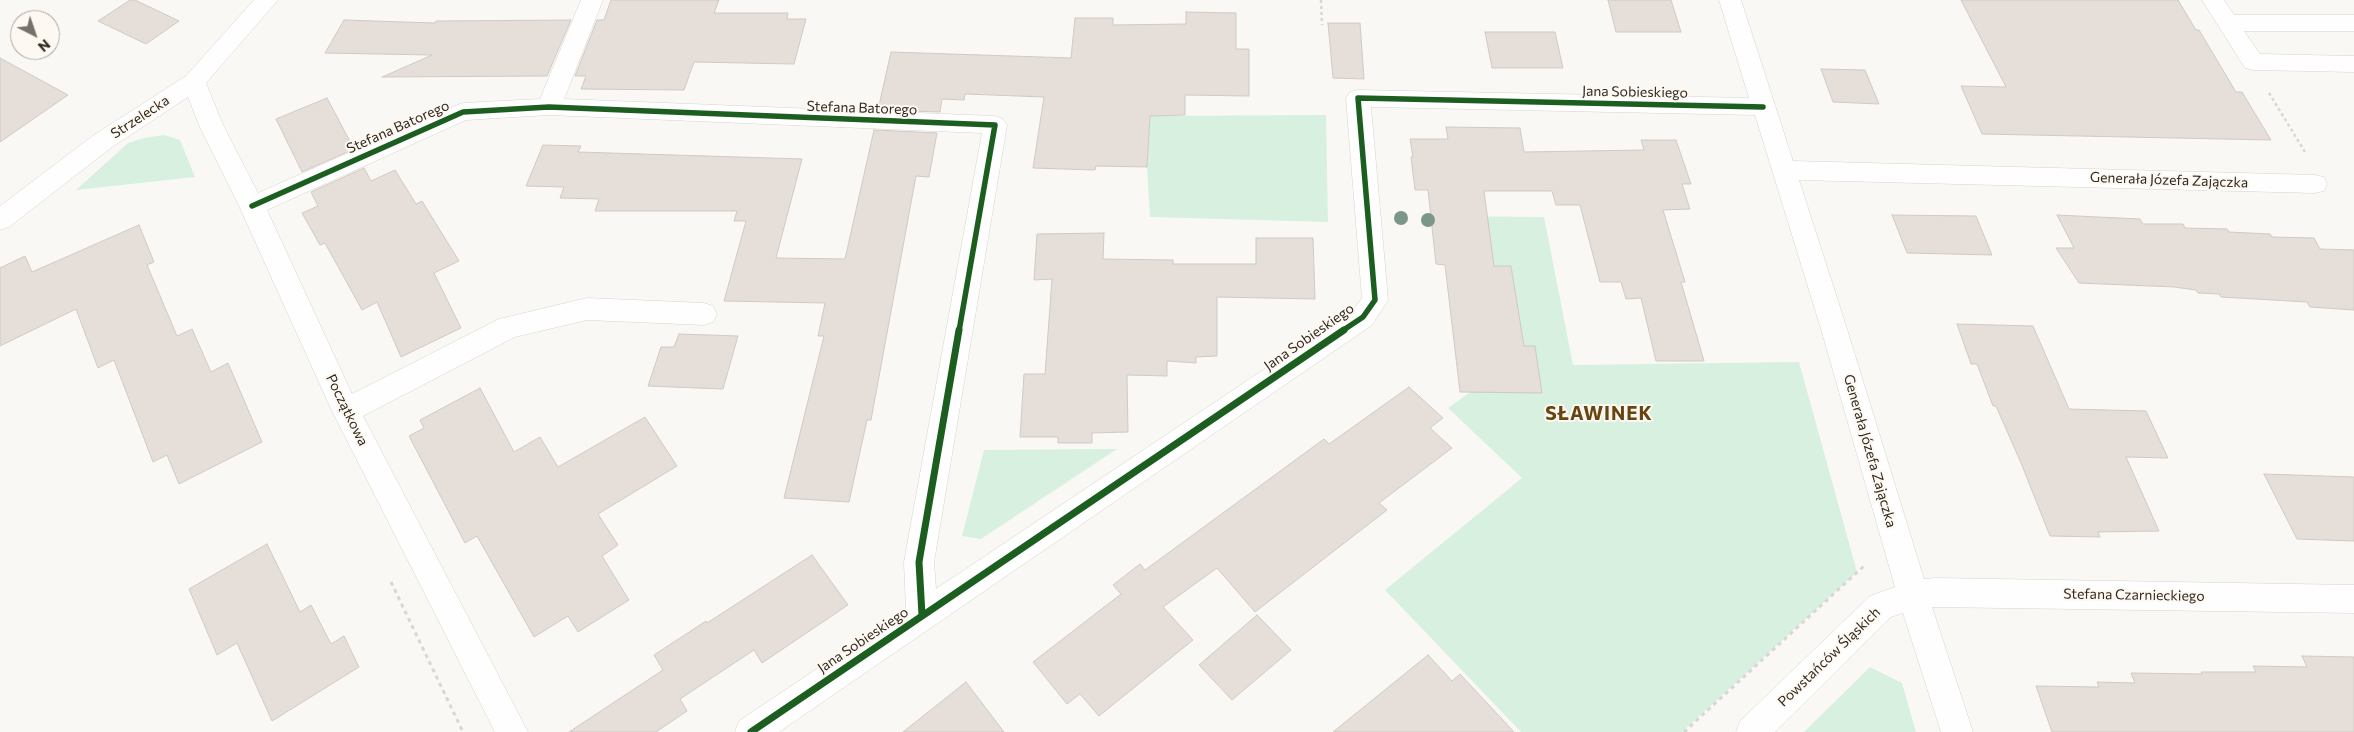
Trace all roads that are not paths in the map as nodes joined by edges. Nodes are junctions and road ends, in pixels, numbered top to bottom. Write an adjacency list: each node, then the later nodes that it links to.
1 (267, 0): 9 (street, Strzelecka)
2 (592, 0): 11 (street)
3 (1730, 0): 10 (street, Generała Józefa Zajączka)
4 (2213, 0): 6 (street)
5 (2234, 0): 6 (street)
6 (2239, 23): 7 (street); 8 (street)
7 (2354, 23)
8 (2354, 64)
9 (194, 82): 14 (street, Początkowa); 15 (street, Strzelecka)
10 (1763, 107): 12 (street, Generała Józefa Zajączka); 20 (street, Jana Sobieskiego)
11 (549, 108): 14 (street, Stefana Batorego); 20 (street, Stefana Batorego)
12 (1783, 170): 13 (street, Generała Józefa Zajączka); 18 (street, Generała Józefa Zajączka)
13 (2315, 184)
14 (252, 206): 17 (street, Początkowa)
15 (0, 220)
16 (704, 314): 17 (street)
17 (346, 412): 21 (street, Początkowa)
18 (1914, 595): 19 (street, Stefana Czarnieckiego); 23 (street, Powstańców Śląskich); 24 (street, Generała Józefa Zajączka)
19 (2354, 599)
20 (922, 615): 22 (street, Jana Sobieskiego)
21 (512, 732)
22 (751, 732)
23 (1752, 732)
24 (1956, 732)

